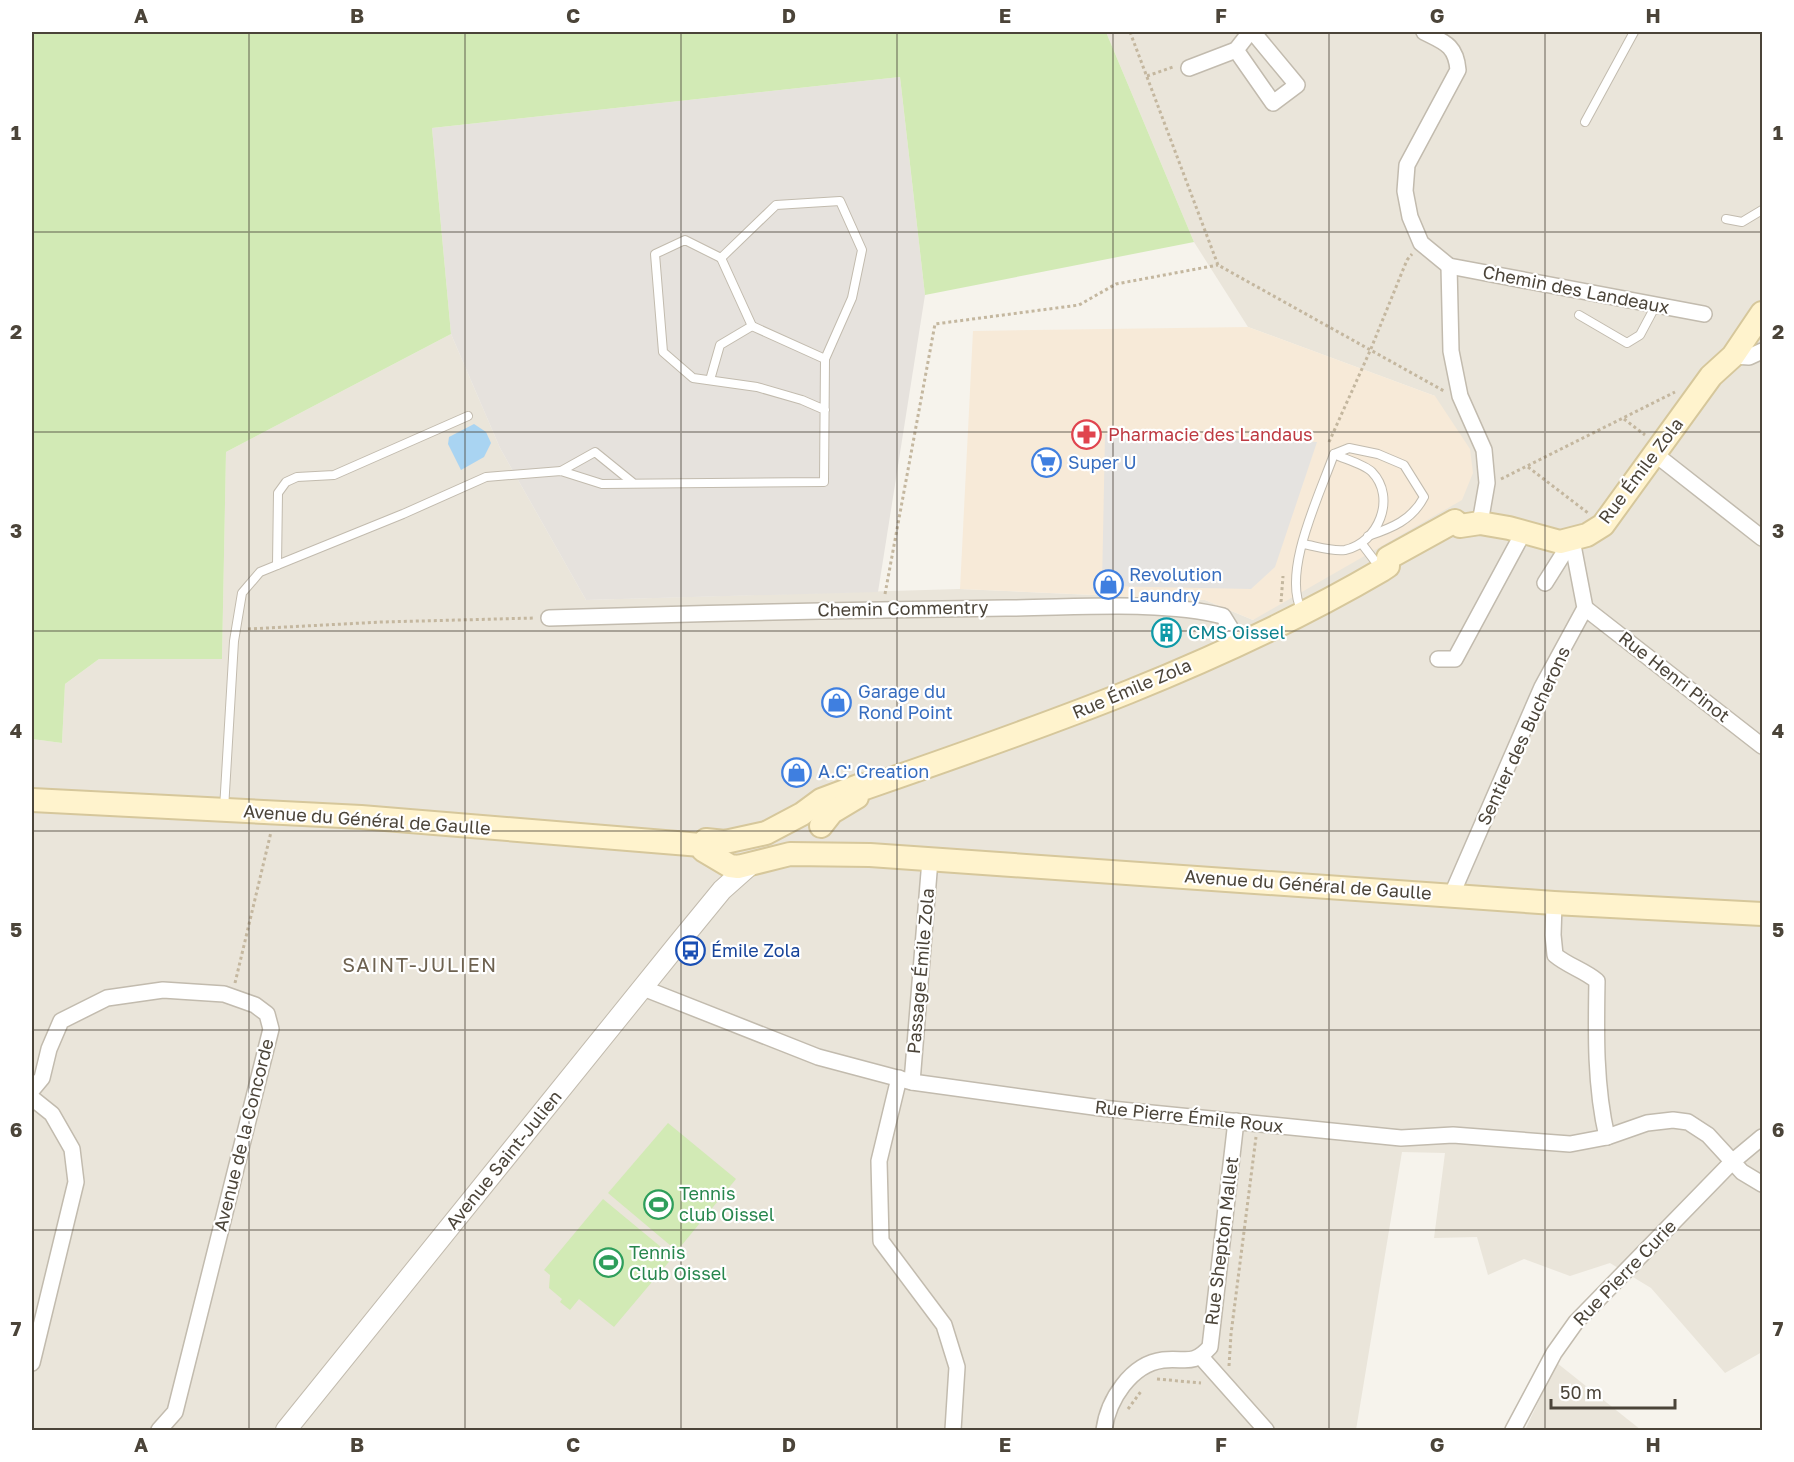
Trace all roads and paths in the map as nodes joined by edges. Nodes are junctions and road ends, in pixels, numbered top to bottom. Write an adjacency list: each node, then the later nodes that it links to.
1 (1130, 32): 7 (path)
2 (1251, 32): 5 (street); 5 (street)
3 (1424, 32): 11 (street)
4 (1634, 32): 8 (lane)
5 (1236, 50): 6 (street)
6 (1189, 68): 7 (path)
7 (1147, 76): 13 (path)
8 (1585, 122)
9 (1762, 210): 10 (lane)
10 (1726, 219)
11 (1421, 243): 14 (street); 20 (path)
12 (721, 258): 19 (lane); 23 (lane); 24 (lane)
13 (1218, 265): 20 (path); 51 (path)
14 (1449, 266): 15 (street, Chemin des Landeaux); 25 (street)
15 (1656, 305): 16 (street, Chemin des Landeaux); 17 (lane)
16 (1704, 314)
17 (1579, 315)
18 (1760, 321): 22 (main road, Rue Émile Zola)
19 (752, 326): 23 (lane); 24 (lane)
20 (1370, 351): 25 (path); 30 (path)
21 (1762, 351): 22 (street)
22 (1733, 356): 26 (main road, Rue Émile Zola)
23 (825, 359): 27 (lane)
24 (710, 380): 27 (lane)
25 (1460, 396): 37 (street)
26 (1695, 397): 29 (path); 31 (main road, Rue Émile Zola)
27 (825, 410): 36 (lane)
28 (468, 416): 45 (lane)
29 (1623, 419): 31 (path); 33 (path)
30 (1328, 445)
31 (1653, 447): 38 (main road, Rue Émile Zola); 41 (street)
32 (1334, 454): 40 (lane); 40 (lane); 43 (lane)
33 (1528, 467): 35 (path); 38 (path)
34 (561, 471): 36 (lane); 36 (lane); 45 (lane)
35 (1497, 481)
36 (632, 482)
37 (1470, 525): 39 (main road, Rue Émile Zola); 46 (main road, Rue Émile Zola)
38 (1603, 525): 42 (main road, Rue Émile Zola)
39 (1523, 532): 42 (main road, Rue Émile Zola); 56 (street)
40 (1368, 536): 44 (lane)
41 (1762, 538)
42 (1572, 540): 48 (street); 50 (street)
43 (1303, 544): 44 (lane); 52 (lane)
44 (1362, 544): 46 (lane)
45 (277, 565): 54 (lane)
46 (1385, 568): 52 (main road, Rue Émile Zola)
47 (1283, 573): 49 (path)
48 (1545, 583)
49 (1279, 607)
50 (1585, 608): 57 (street, Rue Henri Pinot); 70 (street, Sentier des Bucherons)
51 (883, 609): 53 (street, Chemin Commentry); 55 (street, Chemin Commentry)
52 (1304, 615): 55 (main road, Rue Émile Zola)
53 (549, 618): 54 (path)
54 (236, 630): 60 (lane)
55 (1241, 645): 58 (main road, Rue Émile Zola)
56 (1438, 659)
57 (1762, 746)
58 (865, 788): 61 (main road, Rue Émile Zola); 62 (main road, Rue Émile Zola)
59 (32, 800): 60 (main road, Avenue du Général de Gaulle)
60 (224, 810): 64 (main road, Avenue du Général de Gaulle)
61 (802, 814): 62 (main road); 64 (main road, Avenue du Général de Gaulle)
62 (822, 829): 65 (main road); 66 (main road)
63 (271, 830): 74 (path)
64 (724, 851): 68 (main road, Avenue du Général de Gaulle); 69 (street)
65 (805, 854): 66 (main road, Avenue du Général de Gaulle); 68 (main road, Avenue du Général de Gaulle)
66 (854, 855): 67 (main road, Avenue du Général de Gaulle)
67 (930, 860): 70 (main road, Avenue du Général de Gaulle); 75 (street, Passage Émile Zola)
68 (749, 866): 69 (street, Avenue Saint-Julien)
69 (722, 890): 73 (street, Avenue Saint-Julien)
70 (1452, 894): 71 (main road, Avenue du Général de Gaulle)
71 (1554, 903): 72 (main road, Avenue du Général de Gaulle); 80 (street)
72 (1762, 914)
73 (644, 988): 75 (street, Rue Pierre Émile Roux); 91 (street, Avenue Saint-Julien)
74 (232, 997): 76 (street, Avenue de la Concorde); 90 (street, Avenue de la Concorde)
75 (905, 1080): 78 (street, Rue Pierre Émile Roux); 92 (street, Passage Émile Zola)
76 (32, 1090)
77 (32, 1098): 85 (street)
78 (1236, 1121): 79 (street, Rue Pierre Émile Roux); 84 (street, Rue Shepton Mallet)
79 (1258, 1124): 80 (street, Rue Pierre Émile Roux); 86 (path)
80 (1607, 1137): 82 (street, Rue Pierre Émile Roux)
81 (1762, 1137): 82 (street, Rue Pierre Curie)
82 (1732, 1162): 83 (street, Rue Pierre Émile Roux); 95 (street, Rue Pierre Curie)
83 (1762, 1184)
84 (1201, 1357): 86 (street); 93 (street)
85 (32, 1363)
86 (1218, 1376): 87 (path); 94 (street)
87 (1150, 1378)
88 (1144, 1387): 89 (path)
89 (1124, 1415)
90 (159, 1431)
91 (286, 1431)
92 (953, 1431)
93 (1104, 1431)
94 (1266, 1431)
95 (1513, 1431)

